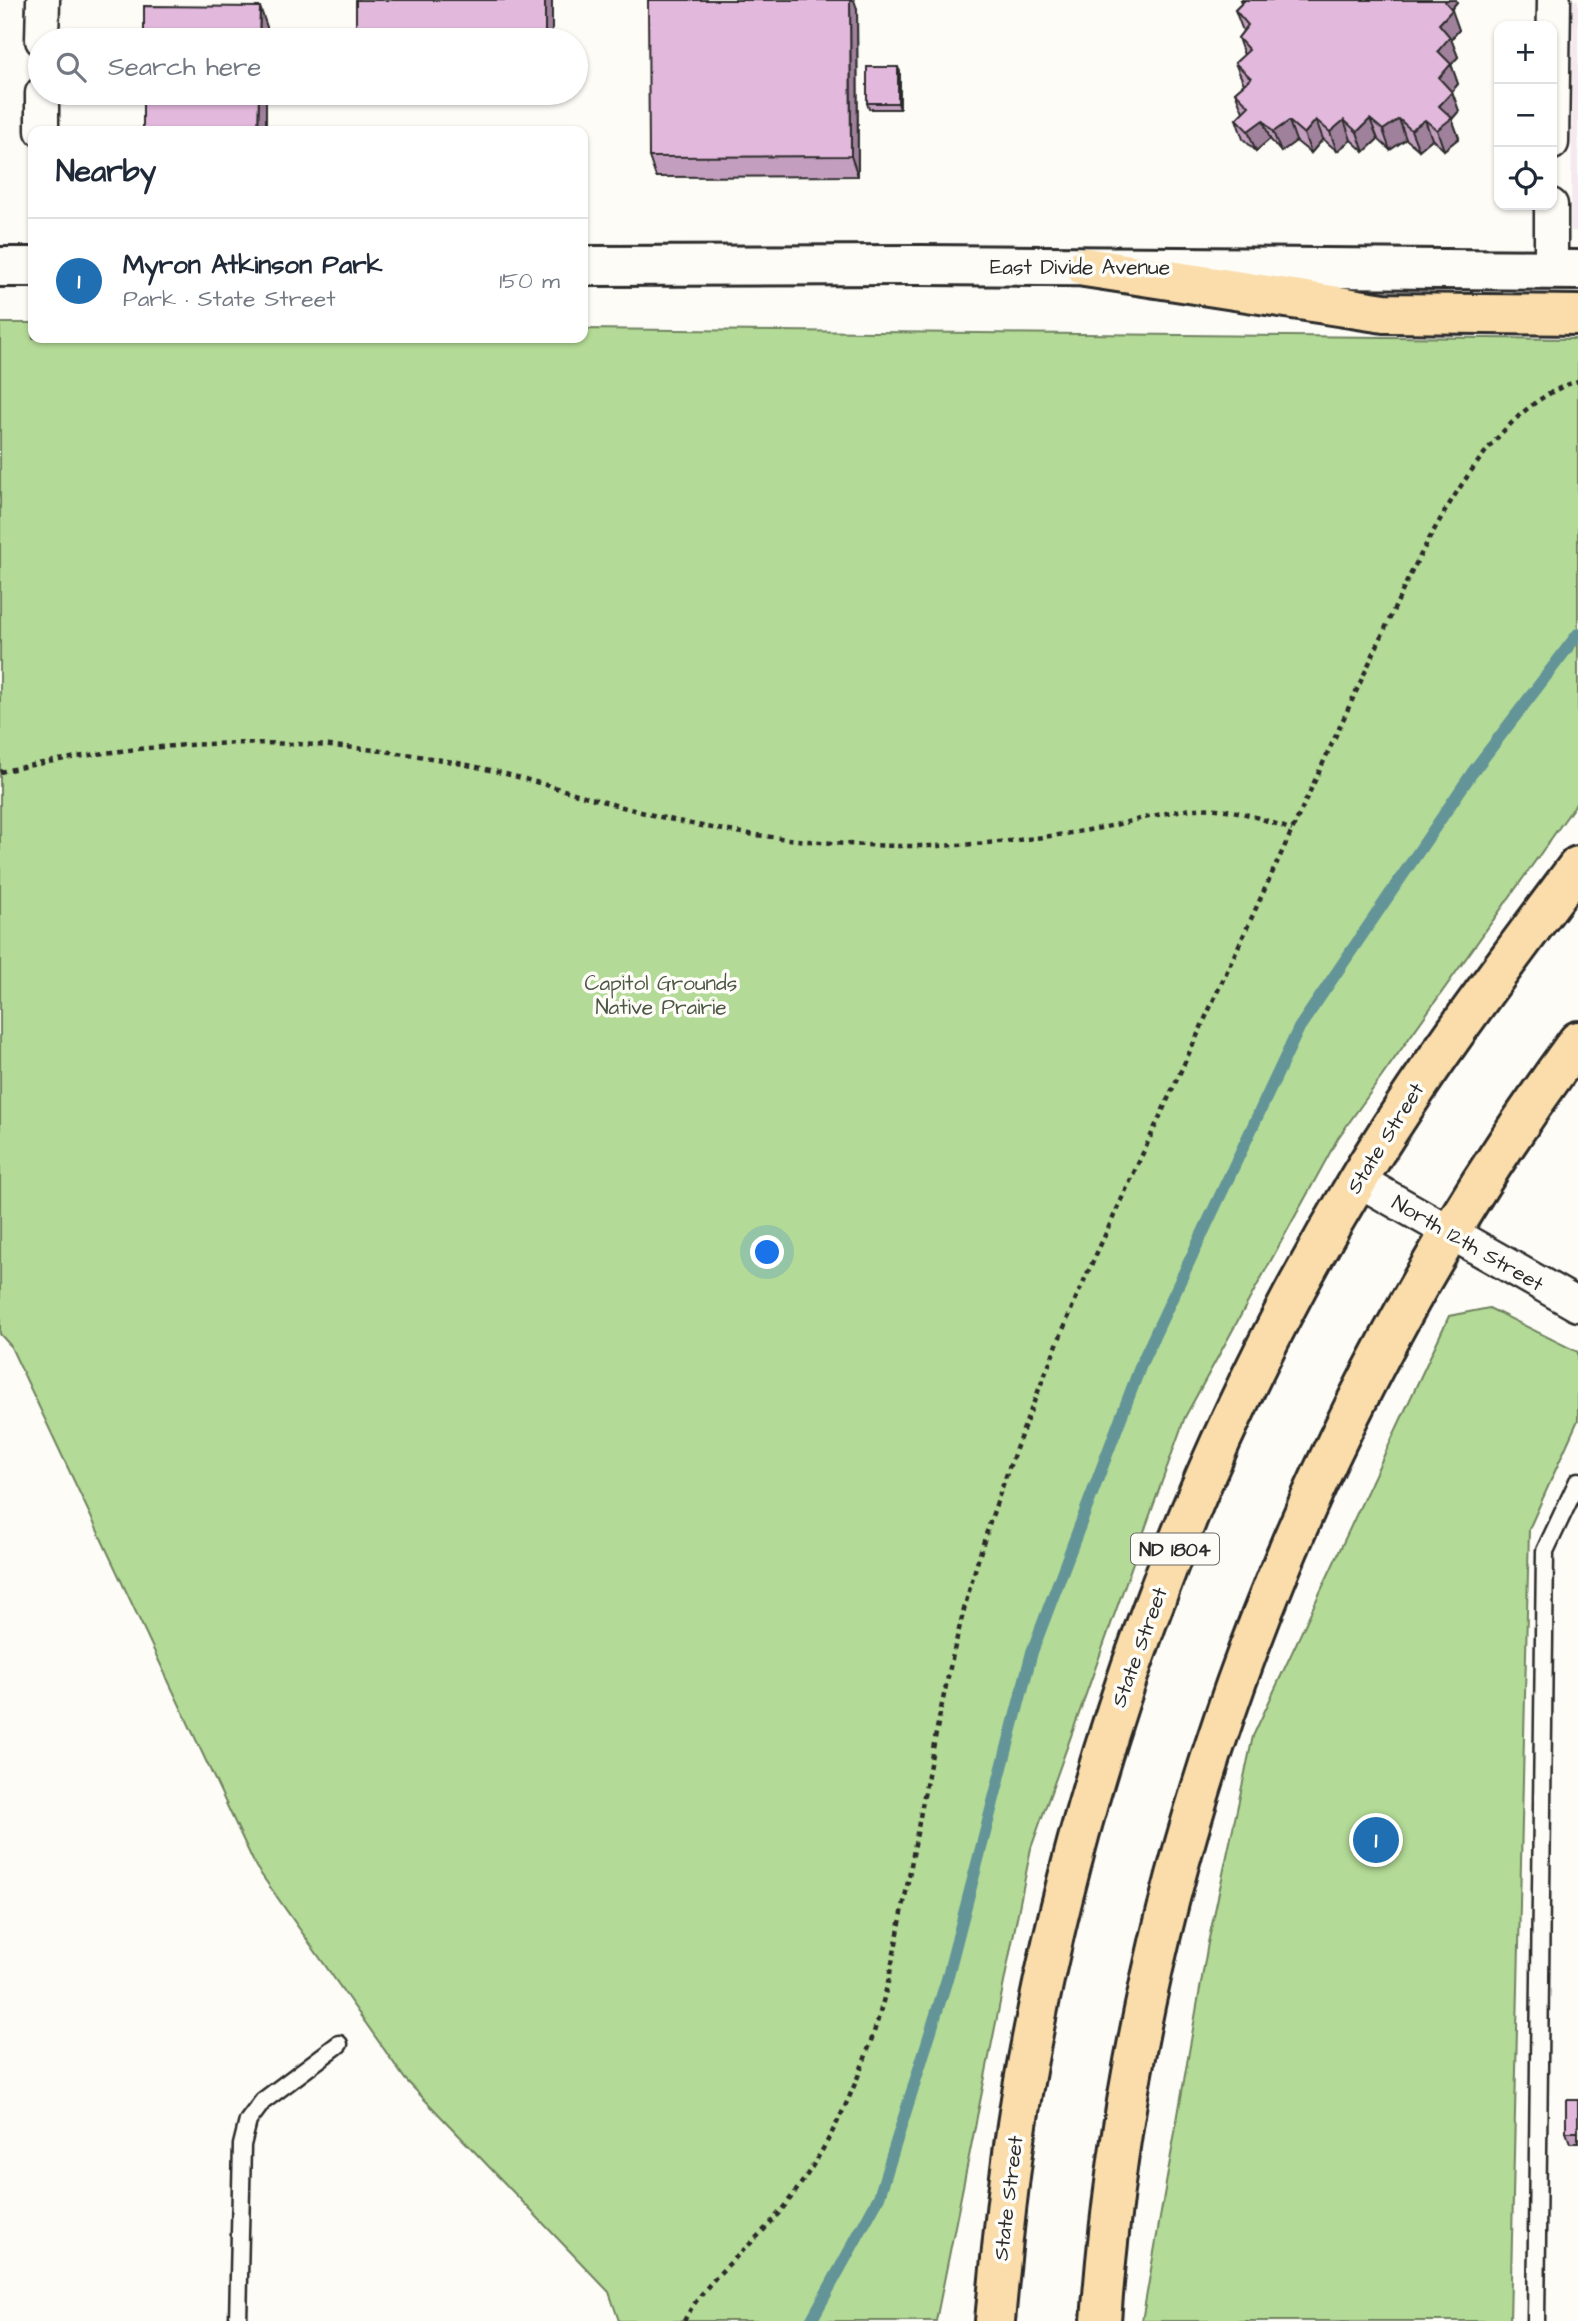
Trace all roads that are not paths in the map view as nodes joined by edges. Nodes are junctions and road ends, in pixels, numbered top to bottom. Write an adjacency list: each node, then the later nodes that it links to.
1 (43, 0): 3 (street)
2 (1554, 0): 4 (street)
3 (43, 28)
4 (1553, 84)
5 (42, 105): 6 (street)
6 (42, 126)
7 (1552, 210): 12 (street)
8 (588, 266): 11 (street, East Divide Avenue)
9 (0, 267): 10 (street)
10 (28, 267)
11 (1085, 267): 12 (street, East Divide Avenue); 13 (main road)
12 (1564, 270)
13 (1578, 315)
14 (1578, 866): 16 (main road, State Street / ND 1804)
15 (1578, 1041): 17 (main road)
16 (1358, 1180): 17 (street, North 12th Street); 22 (main road, State Street / ND 1804)
17 (1449, 1233): 18 (street, North 12th Street); 23 (main road)
18 (1578, 1305)
19 (1578, 1481): 24 (lane)
20 (339, 2045): 21 (lane)
21 (238, 2321)
22 (995, 2321)
23 (1101, 2321)
24 (1536, 2321)

